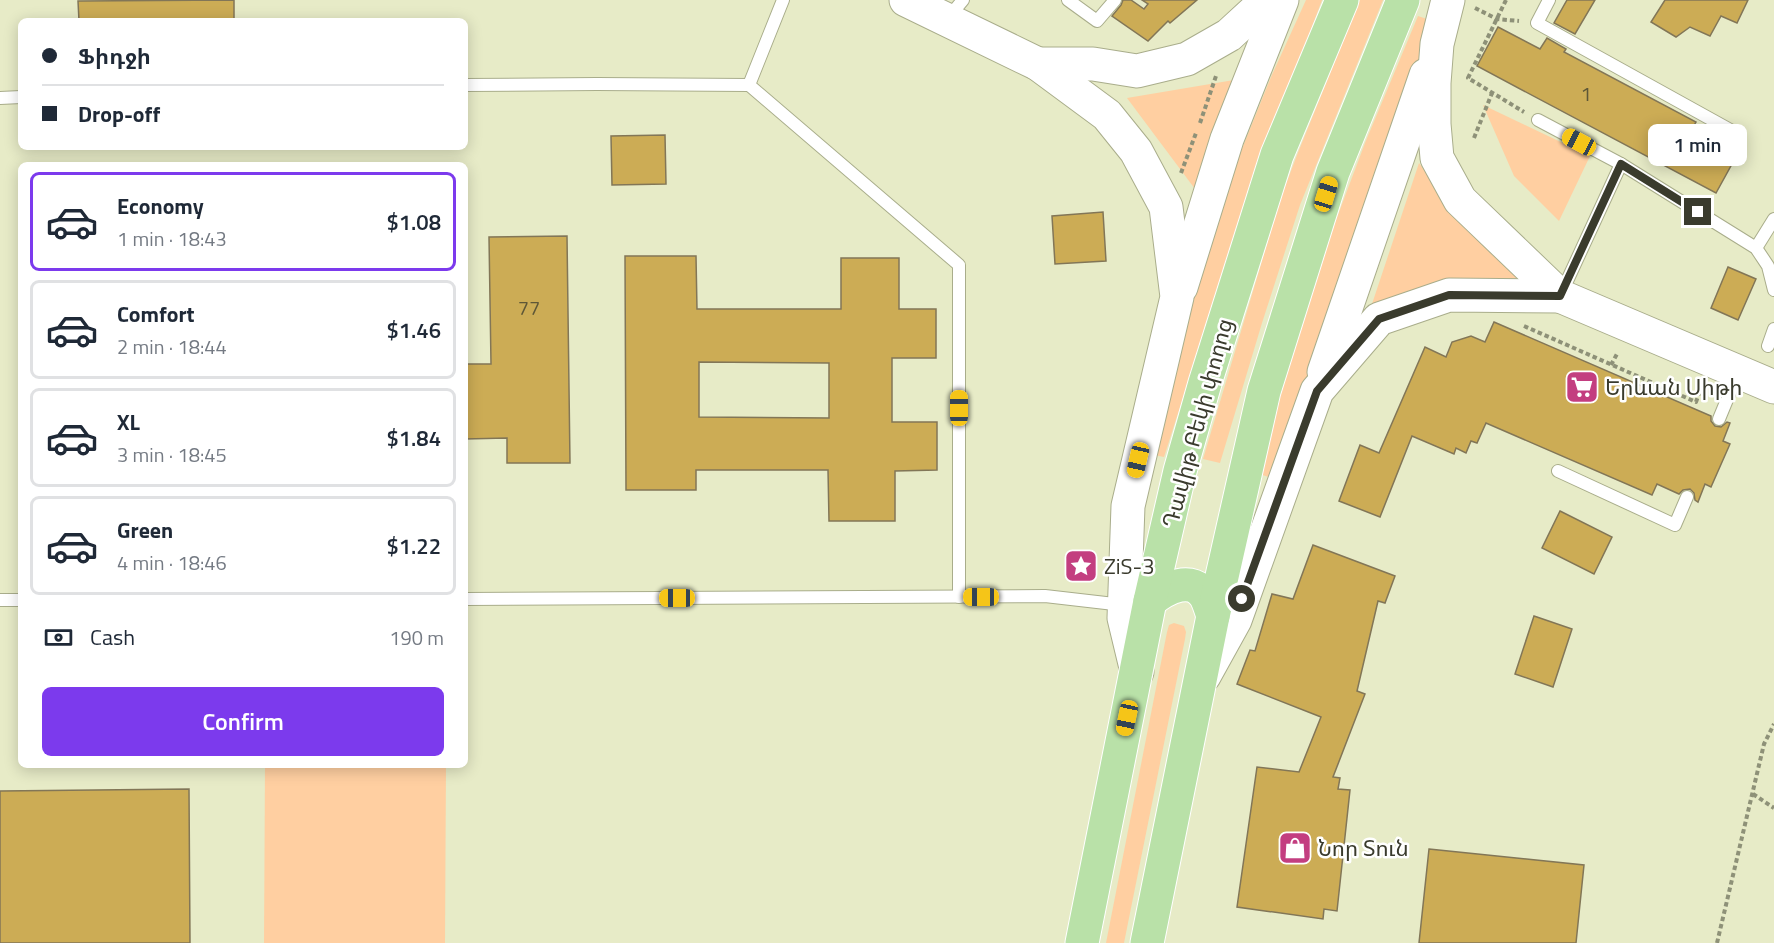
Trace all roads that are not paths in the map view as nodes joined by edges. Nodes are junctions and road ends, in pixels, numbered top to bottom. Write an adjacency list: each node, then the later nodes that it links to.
1 (783, 0): 15 (lane)
2 (906, 0): 11 (main road)
3 (1068, 0): 4 (lane)
4 (1114, 0)
5 (1268, 0): 13 (main road)
6 (1282, 0): 25 (main road)
7 (1342, 0): 38 (main road, Դավիթ Բեկի փողոց)
8 (1403, 0): 39 (main road)
9 (1549, 0): 19 (lane)
10 (1461, 4): 12 (main road)
11 (955, 9): 13 (main road)
12 (1437, 44): 24 (main road); 30 (main road)
13 (1038, 64): 25 (main road)
14 (468, 85): 15 (lane)
15 (749, 85): 34 (lane)
16 (18, 97): 17 (lane)
17 (0, 98)
18 (1538, 120): 20 (lane)
19 (1734, 132)
20 (1621, 164): 22 (lane); 24 (lane)
21 (1774, 219): 22 (lane)
22 (1756, 248): 23 (lane)
23 (1774, 290)
24 (1560, 296): 28 (main road); 30 (main road)
25 (1178, 297): 38 (main road)
26 (1774, 329): 27 (lane)
27 (1768, 346)
28 (1739, 372): 29 (main road); 31 (lane)
29 (1774, 387)
30 (1317, 391): 40 (main road)
31 (1719, 419)
32 (1558, 471): 33 (lane)
33 (1687, 497)
34 (959, 597): 35 (lane); 38 (lane)
35 (468, 599)
36 (0, 600): 37 (lane)
37 (18, 600)
38 (1137, 603): 39 (main road); 41 (main road, Դավիթ Բեկի փողոց)
39 (1213, 616): 40 (main road)
40 (1198, 685): 42 (main road)
41 (1082, 943)
42 (1147, 943)

